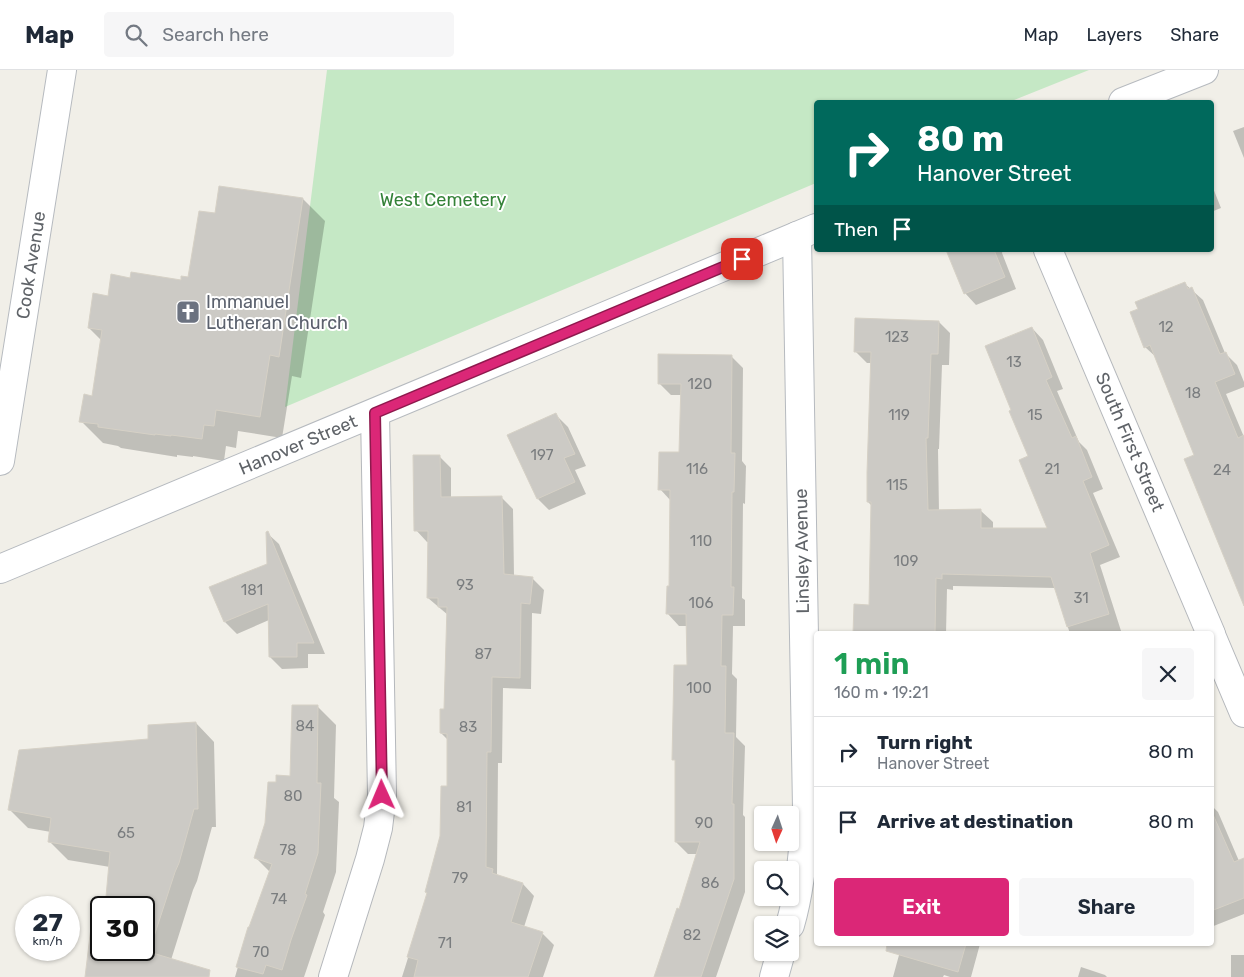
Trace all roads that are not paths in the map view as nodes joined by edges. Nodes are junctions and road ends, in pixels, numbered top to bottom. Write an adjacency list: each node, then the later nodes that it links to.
1 (62, 70): 7 (street, Cook Avenue)
2 (1204, 70): 3 (street)
3 (1128, 100)
4 (807, 232): 6 (street, Hanover Street); 12 (street, Linsley Avenue)
5 (1049, 252): 9 (street, South First Street)
6 (375, 413): 8 (street, Hanover Street); 14 (street)
7 (0, 461)
8 (0, 569)
9 (1210, 631)
10 (1214, 641): 11 (street, South First Street)
11 (1244, 713)
12 (793, 916)
13 (778, 961): 15 (street)
14 (333, 977)
15 (774, 977)

